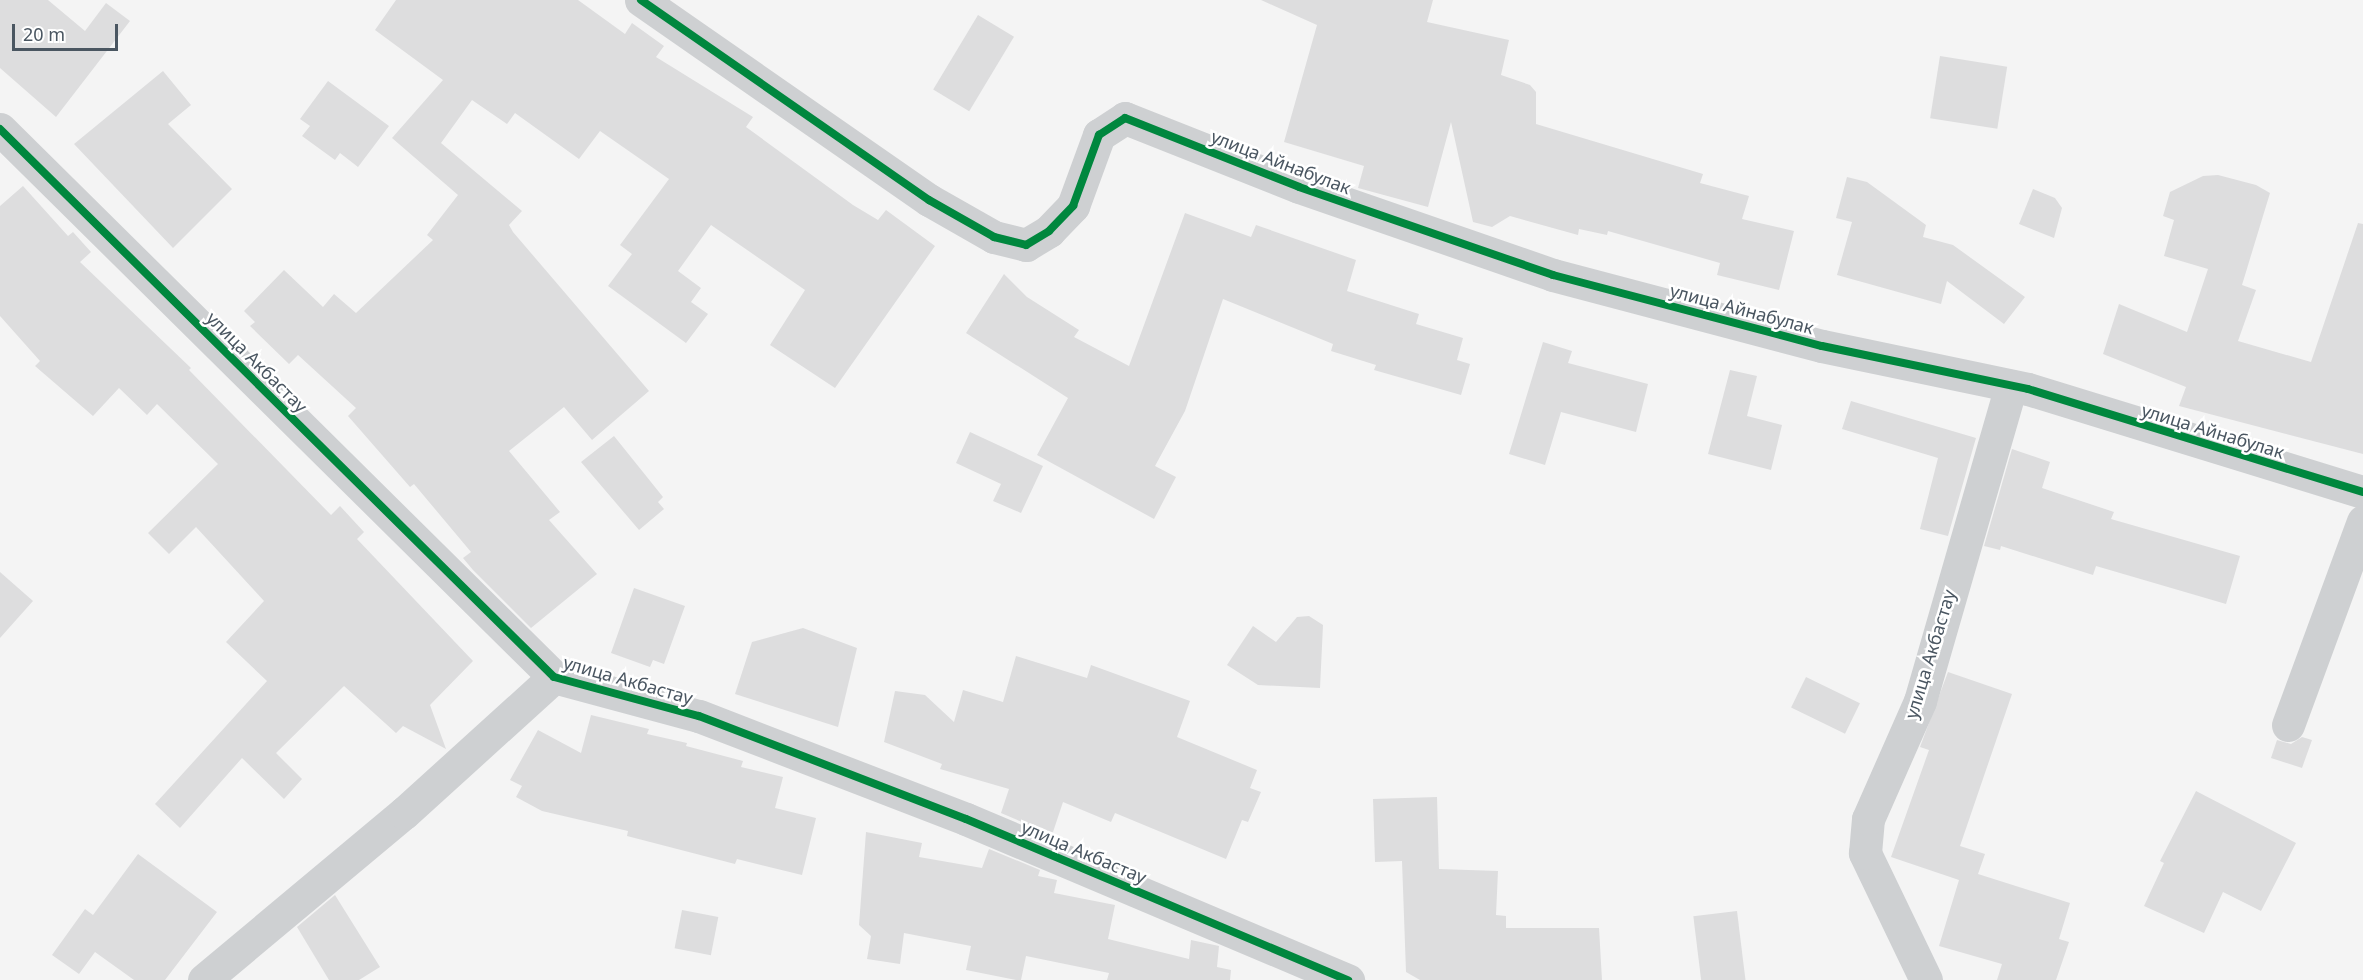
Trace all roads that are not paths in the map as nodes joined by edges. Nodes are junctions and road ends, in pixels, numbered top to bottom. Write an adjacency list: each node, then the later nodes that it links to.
1 (641, 0): 3 (street, улица Айнабулак)
2 (0, 129): 6 (street, улица Акбастау)
3 (2011, 386): 4 (street, улица Айнабулак); 10 (street, улица Акбастау)
4 (2363, 492)
5 (2363, 521): 7 (street)
6 (554, 677): 8 (street); 9 (street, улица Акбастау)
7 (2288, 725)
8 (204, 980)
9 (1348, 980)
10 (1926, 980)

